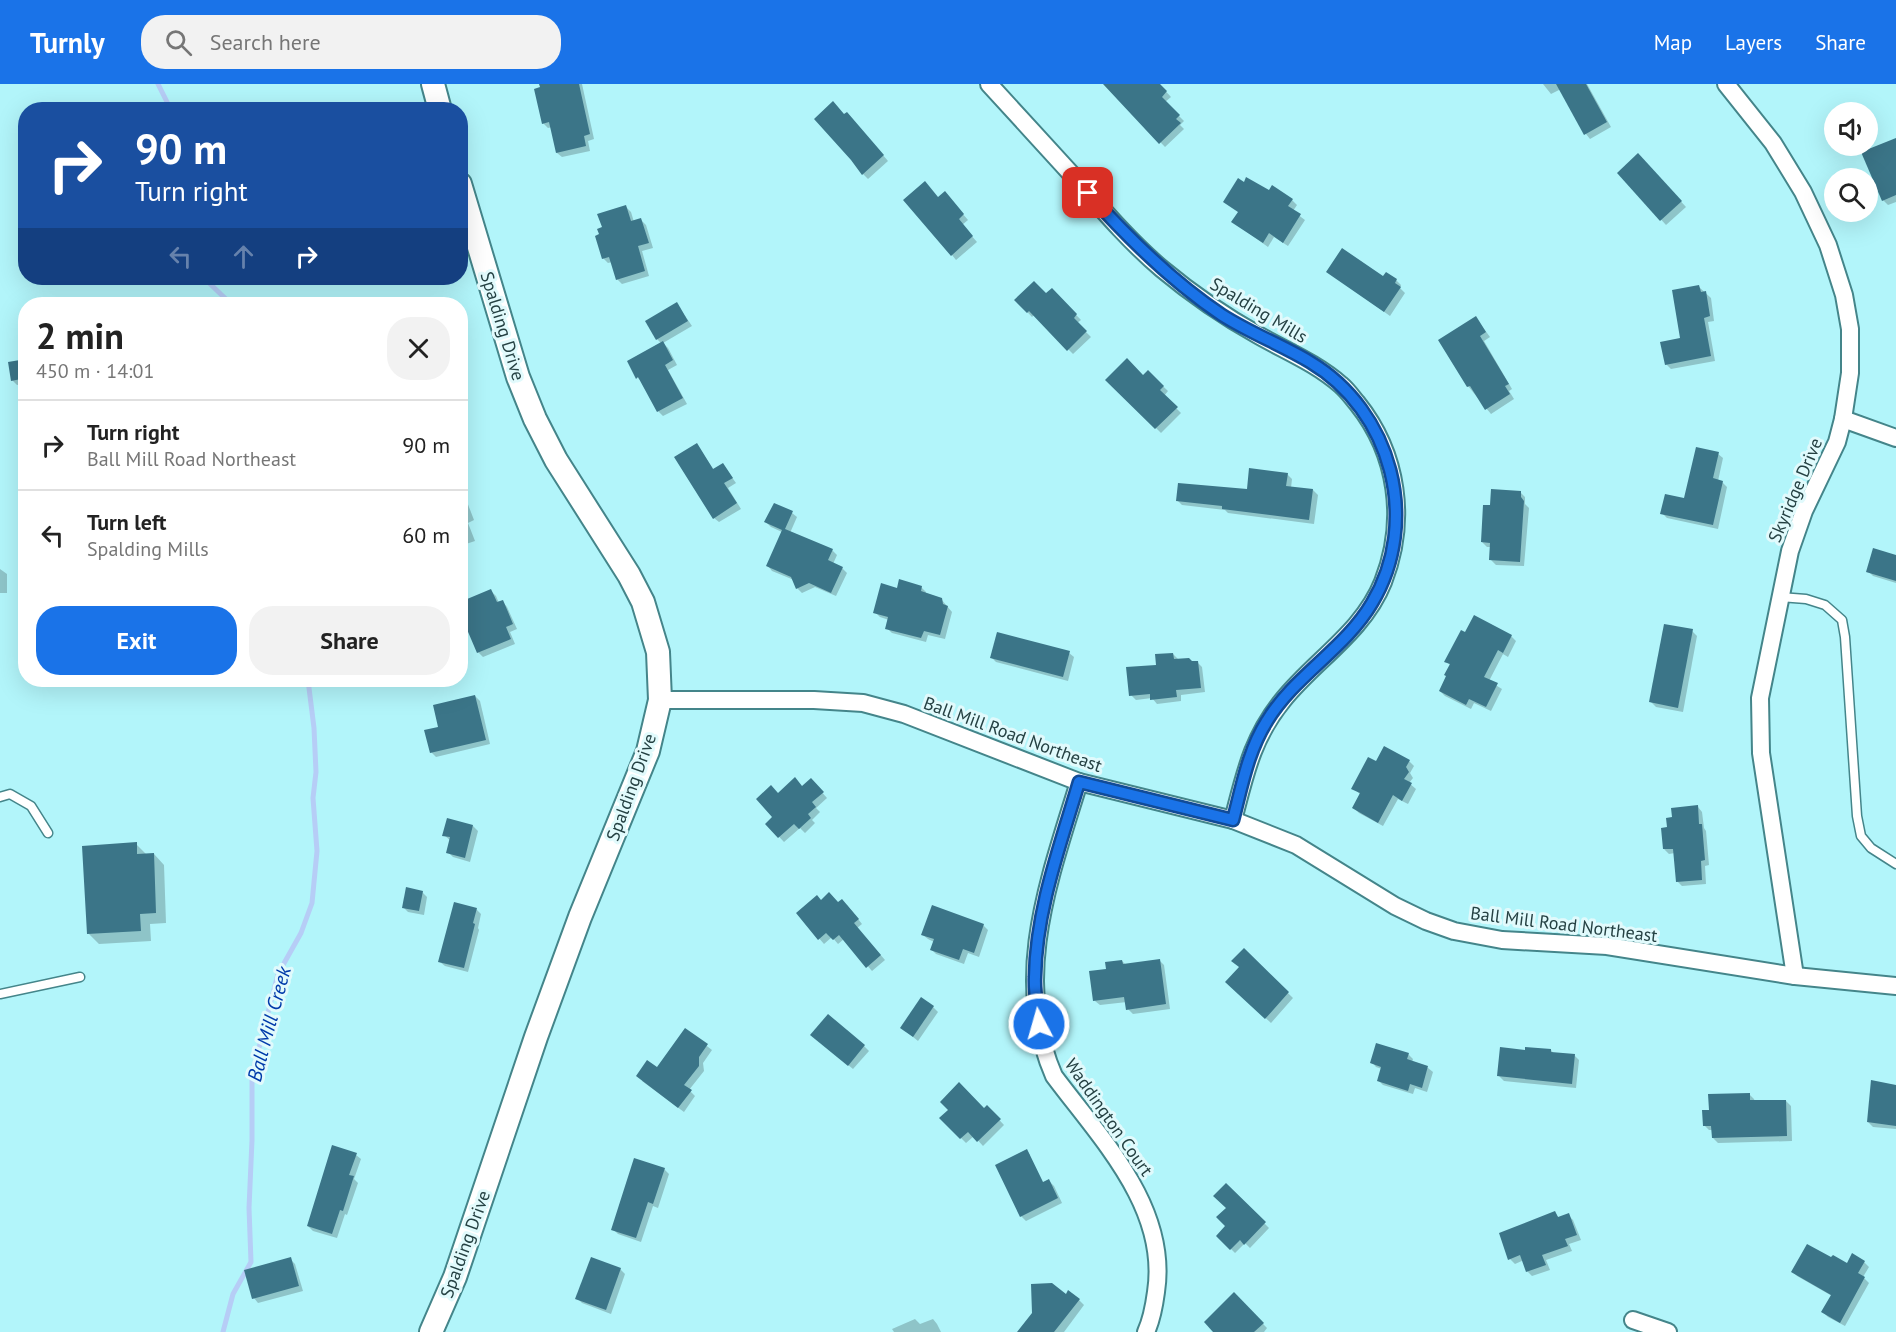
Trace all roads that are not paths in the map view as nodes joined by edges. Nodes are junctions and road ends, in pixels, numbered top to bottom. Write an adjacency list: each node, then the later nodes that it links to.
1 (433, 84): 4 (street)
2 (989, 84): 12 (street, Spalding Mills)
3 (1726, 84): 6 (street, Skyridge Drive)
4 (438, 102)
5 (468, 211): 9 (street, Spalding Drive)
6 (1844, 419): 7 (street); 8 (street, Skyridge Drive)
7 (1896, 438)
8 (1780, 597): 14 (lane); 15 (street, Skyridge Drive)
9 (660, 700): 10 (street, Ball Mill Road Northeast); 20 (street, Spalding Drive)
10 (1079, 782): 12 (street, Ball Mill Road Northeast); 21 (street, Waddington Court)
11 (0, 797): 13 (lane)
12 (1233, 820): 15 (street, Ball Mill Road Northeast)
13 (48, 832)
14 (1896, 864)
15 (1795, 976): 17 (street, Ball Mill Road Northeast)
16 (80, 977): 18 (lane)
17 (1896, 986)
18 (0, 994)
19 (1633, 1320): 22 (street)
20 (431, 1332)
21 (1146, 1332)
22 (1668, 1332)

